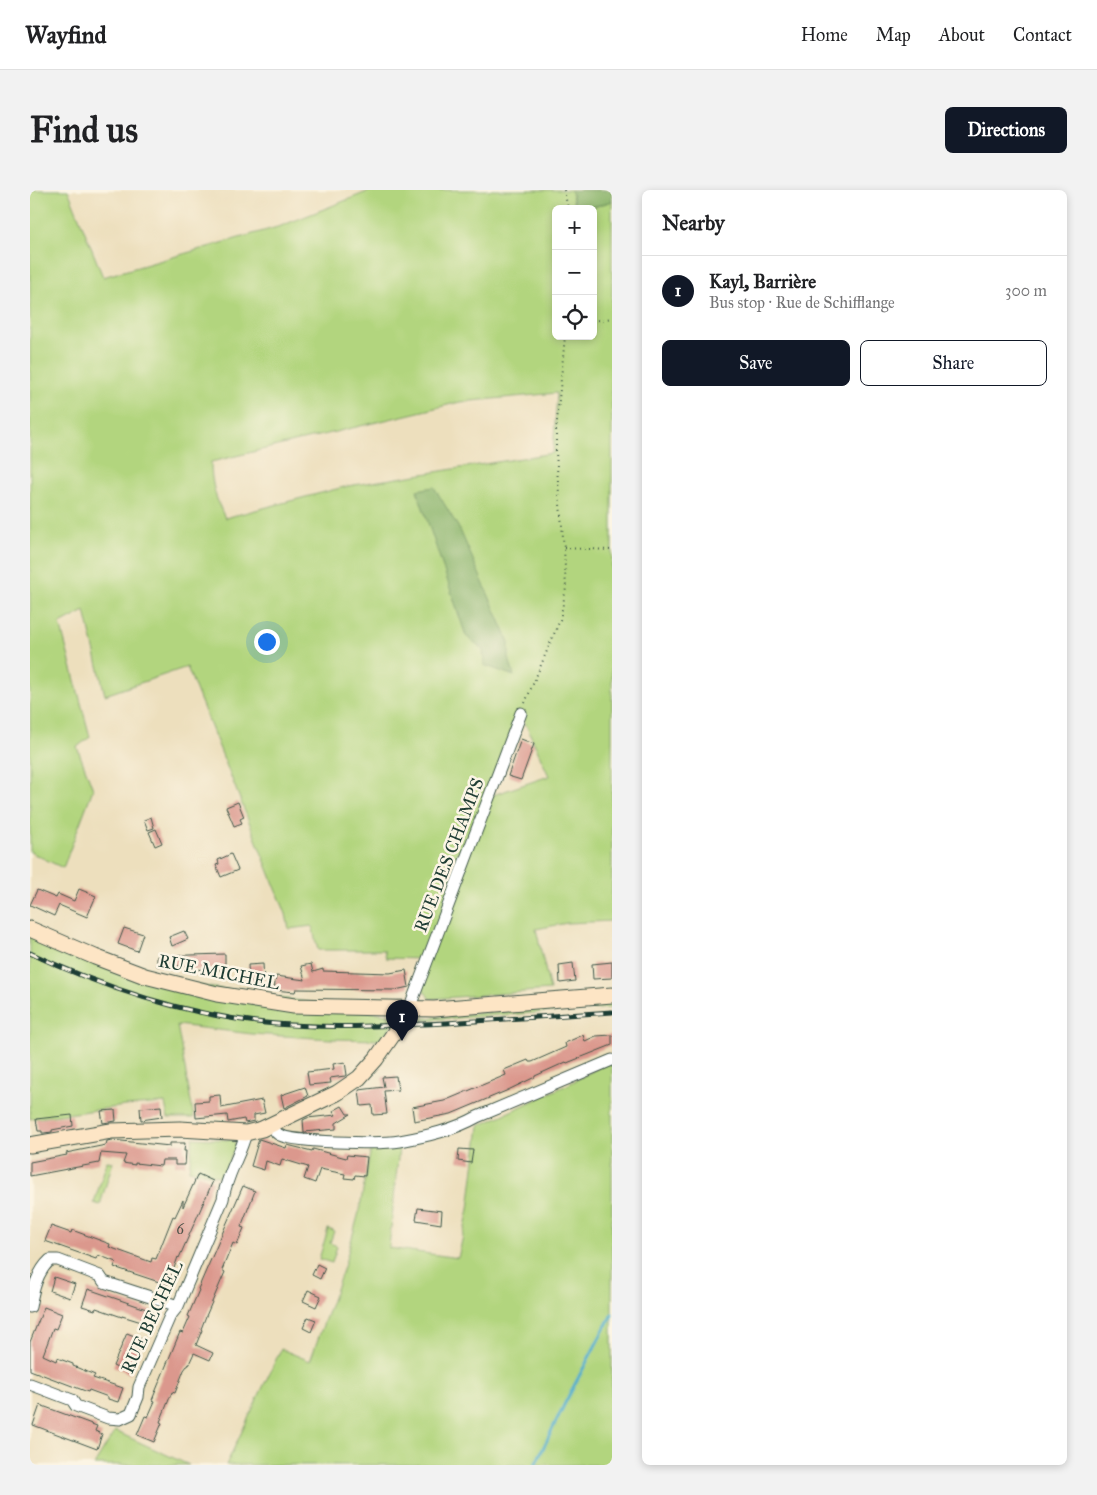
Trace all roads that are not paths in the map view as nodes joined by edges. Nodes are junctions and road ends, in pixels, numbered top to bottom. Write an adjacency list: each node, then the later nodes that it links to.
1 (521, 713): 4 (street, RUE DES CHAMPS)
2 (30, 930): 4 (main road, RUE MICHEL)
3 (612, 994): 4 (main road, RUE MICHEL)
4 (409, 1009): 6 (main road)
5 (612, 1060): 6 (street)
6 (274, 1124): 7 (main road)
7 (246, 1133): 8 (main road); 9 (street, RUE BECHEL)
8 (30, 1145)
9 (178, 1306): 10 (street); 11 (street, RUE BECHEL)
10 (30, 1308)
11 (30, 1384)

